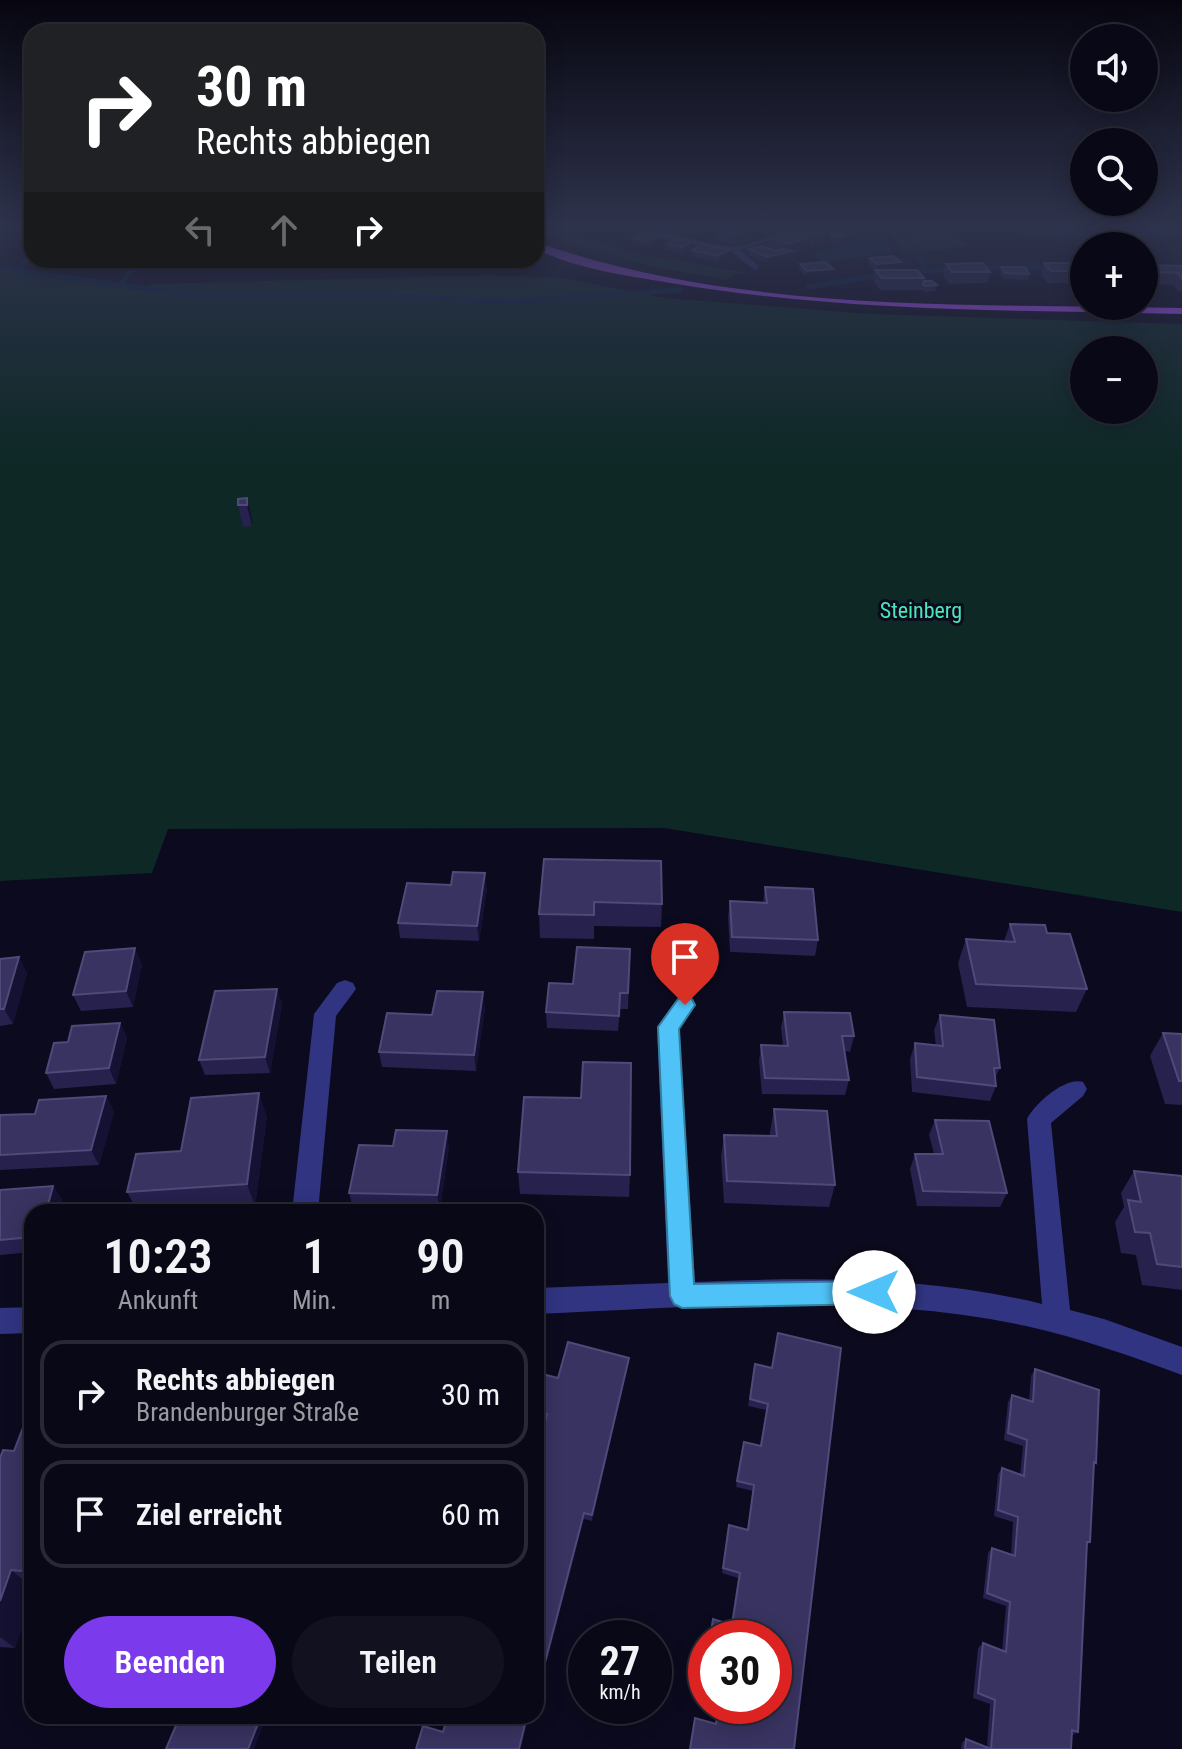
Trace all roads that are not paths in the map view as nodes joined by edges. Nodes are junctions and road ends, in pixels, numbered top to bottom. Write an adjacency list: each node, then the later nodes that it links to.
1 (994, 306): 2 (main road)
2 (1182, 311)
3 (345, 989): 6 (street)
4 (685, 1005): 7 (street)
5 (1075, 1089): 9 (street)
6 (306, 1204)
7 (682, 1296): 8 (street); 9 (street)
8 (544, 1301)
9 (1057, 1318): 12 (street)
10 (24, 1320): 11 (street)
11 (0, 1321)
12 (1182, 1361)

